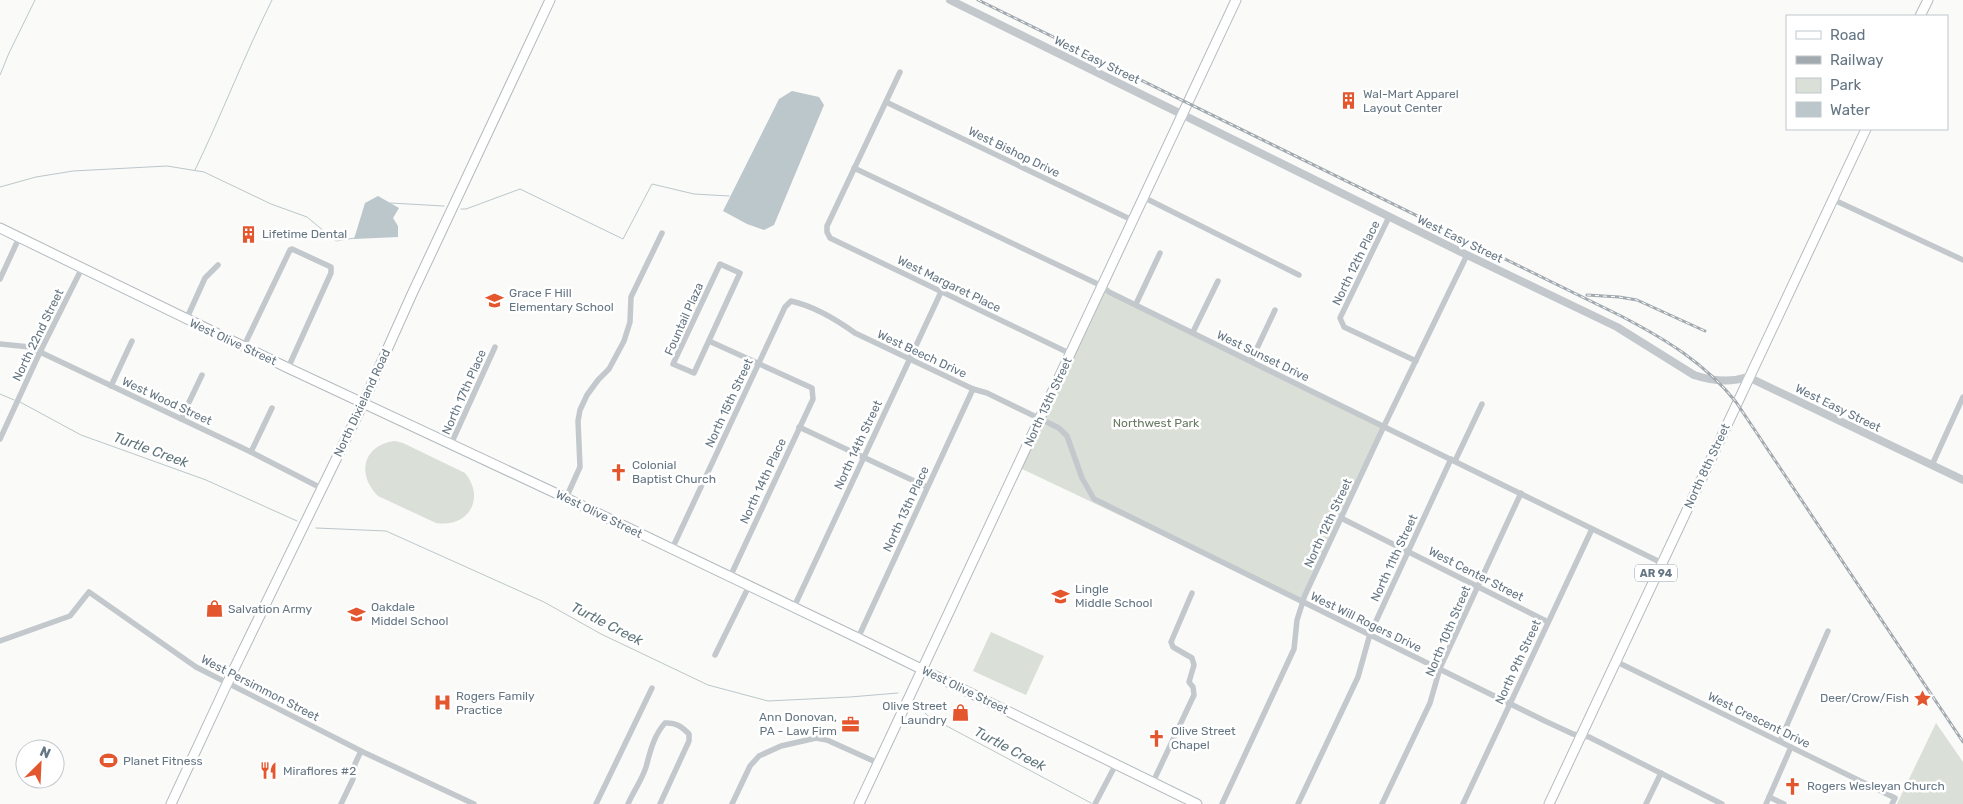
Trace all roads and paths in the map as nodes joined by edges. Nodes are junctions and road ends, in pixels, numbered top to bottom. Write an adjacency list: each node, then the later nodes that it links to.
1 (550, 0): 50 (main road, North Dixieland Road)
2 (950, 0): 8 (street, West Easy Street)
3 (1236, 0): 8 (main road, North 13th Street)
4 (1928, 0): 5 (main road)
5 (1920, 15)
6 (900, 72): 7 (street)
7 (886, 102): 10 (street); 14 (street, West Bishop Drive)
8 (1182, 114): 11 (main road, North 13th Street); 13 (street, West Easy Street)
9 (1866, 130): 12 (main road, North 8th Street / AR 94)
10 (854, 168): 26 (street, West Sunset Drive); 27 (street, West Margaret Place)
11 (1143, 197): 14 (main road, North 13th Street); 23 (street)
12 (1832, 199): 20 (street); 46 (main road, North 8th Street / AR 94)
13 (1389, 217): 19 (street, West Easy Street); 42 (street, North 12th Place)
14 (1132, 220): 26 (main road, North 13th Street)
15 (0, 228): 17 (main road, West Olive Street)
16 (662, 233): 67 (street)
17 (19, 238): 22 (main road, West Olive Street); 24 (street)
18 (1160, 253): 29 (street)
19 (1467, 255): 42 (street, North 12th Street); 46 (street, West Easy Street)
20 (1963, 260)
21 (218, 265): 31 (street)
22 (82, 268): 31 (main road, West Olive Street); 38 (street, North 22nd Street)
23 (1299, 275)
24 (0, 279)
25 (1218, 281): 32 (street)
26 (1102, 286): 29 (street, West Sunset Drive); 39 (main road, North 13th Street)
27 (941, 292): 39 (street, West Margaret Place); 40 (street, North 14th Street)
28 (799, 303): 40 (street, West Beech Drive); 43 (street, North 15th Street)
29 (1136, 304): 32 (street, West Sunset Drive)
30 (1275, 310): 41 (street)
31 (186, 320): 36 (main road, West Olive Street)
32 (1193, 332): 41 (street, West Sunset Drive)
33 (132, 341): 47 (street)
34 (709, 341): 34 (street, Fountail Plaza); 43 (street)
35 (0, 344): 38 (street, West Wood Street)
36 (244, 346): 44 (main road, West Olive Street); 44 (street)
37 (495, 347): 58 (street, North 17th Place)
38 (40, 352): 47 (street, West Wood Street); 57 (street, North 22nd Street)
39 (1071, 354): 53 (main road, North 13th Street)
40 (909, 358): 48 (street, West Beech Drive); 60 (street, North 14th Street)
41 (1251, 361): 55 (street, West Sunset Drive)
42 (1416, 361): 55 (street, North 12th Street)
43 (759, 364): 56 (street, North 14th Place); 70 (street, North 15th Street)
44 (288, 368): 50 (main road, West Olive Street)
45 (202, 375): 54 (street)
46 (1748, 377): 62 (street, West Easy Street); 72 (main road, North 8th Street / AR 94)
47 (111, 386): 54 (street, West Wood Street)
48 (973, 389): 53 (street, West Beech Drive); 64 (street, North 13th Place)
49 (1963, 397): 62 (street)
50 (363, 403): 58 (main road, West Olive Street); 65 (main road, North Dixieland Road)
51 (1482, 404): 61 (street, North 11th Street)
52 (272, 408): 59 (street)
53 (1040, 418): 77 (street, West Will Rogers Drive); 87 (main road, North 13th Street)
54 (181, 419): 59 (street, West Wood Street)
55 (1384, 426): 61 (street, West Sunset Drive); 68 (street, North 12th Street)
56 (799, 427): 60 (street); 73 (street, North 14th Place)
57 (0, 439)
58 (451, 444): 67 (main road, West Olive Street)
59 (251, 452): 65 (street, West Wood Street)
60 (864, 457): 64 (street); 78 (street, North 14th Street)
61 (1453, 460): 66 (street, West Sunset Drive); 71 (street, North 11th Street)
62 (1932, 465): 63 (street, West Easy Street)
63 (1963, 480)
64 (927, 487): 82 (street, North 13th Place)
65 (321, 488): 88 (main road, North Dixieland Road)
66 (1521, 493): 69 (street, West Sunset Drive); 75 (street, North 10th Street)
67 (566, 498): 70 (main road, West Olive Street)
68 (1341, 518): 71 (street, West Center Street); 77 (street, North 12th Street)
69 (1592, 529): 72 (street, West Sunset Drive); 79 (street, North 9th Street)
70 (672, 550): 73 (main road, West Olive Street)
71 (1408, 552): 75 (street, West Center Street); 81 (street, North 11th Street)
72 (1662, 563): 85 (main road, North 8th Street / AR 94)
73 (730, 577): 74 (main road, West Olive Street)
74 (749, 586): 78 (main road, West Olive Street); 84 (street)
75 (1478, 586): 79 (street, West Center Street); 86 (street, North 10th Street)
76 (1192, 593): 98 (street)
77 (1302, 602): 81 (street, West Will Rogers Drive); 113 (street, North 12th Street)
78 (794, 608): 82 (main road, West Olive Street)
79 (1548, 622): 90 (street, North 9th Street)
80 (1828, 631): 92 (street)
81 (1370, 634): 86 (street, West Will Rogers Drive); 114 (street, North 11th Street)
82 (858, 638): 87 (main road, West Olive Street)
83 (0, 641): 88 (street, West Persimmon Street)
84 (715, 655)
85 (1615, 661): 91 (main road, North 8th Street / AR 94); 92 (street, West Crescent Drive)
86 (1440, 668): 90 (street, West Will Rogers Drive); 115 (street, North 10th Street)
87 (923, 669): 95 (main road, North 13th Street); 96 (main road, West Olive Street)
88 (227, 683): 94 (street, West Persimmon Street); 102 (main road, North Dixieland Road)
89 (652, 688): 106 (street)
90 (1510, 704): 91 (street, West Will Rogers Drive); 101 (street, North 9th Street)
91 (1580, 736): 97 (street, West Will Rogers Drive); 116 (main road, North 8th Street / AR 94)
92 (1780, 741): 93 (street, West Crescent Drive)
93 (1791, 746): 100 (street); 121 (street, West Crescent Drive)
94 (361, 751): 99 (street, West Persimmon Street); 103 (street)
95 (878, 763): 109 (street); 110 (main road, North 13th Street)
96 (1116, 764): 98 (main road, West Olive Street); 111 (street)
97 (1661, 773): 117 (street); 118 (street, West Will Rogers Drive)
98 (1154, 782): 112 (main road, West Olive Street)
99 (459, 797): 104 (street); 105 (street, West Persimmon Street)
100 (1769, 797): 119 (street); 120 (street)
101 (1465, 803)
102 (171, 804)
103 (341, 804)
104 (454, 804)
105 (474, 804)
106 (596, 804)
107 (628, 804): 108 (street)
108 (660, 804)
109 (732, 804)
110 (859, 804)
111 (1095, 804)
112 (1197, 804)
113 (1222, 804)
114 (1298, 804)
115 (1382, 804)
116 (1549, 804)
117 (1646, 804)
118 (1722, 804)
119 (1766, 804)
120 (1784, 804)
121 (1892, 804)

